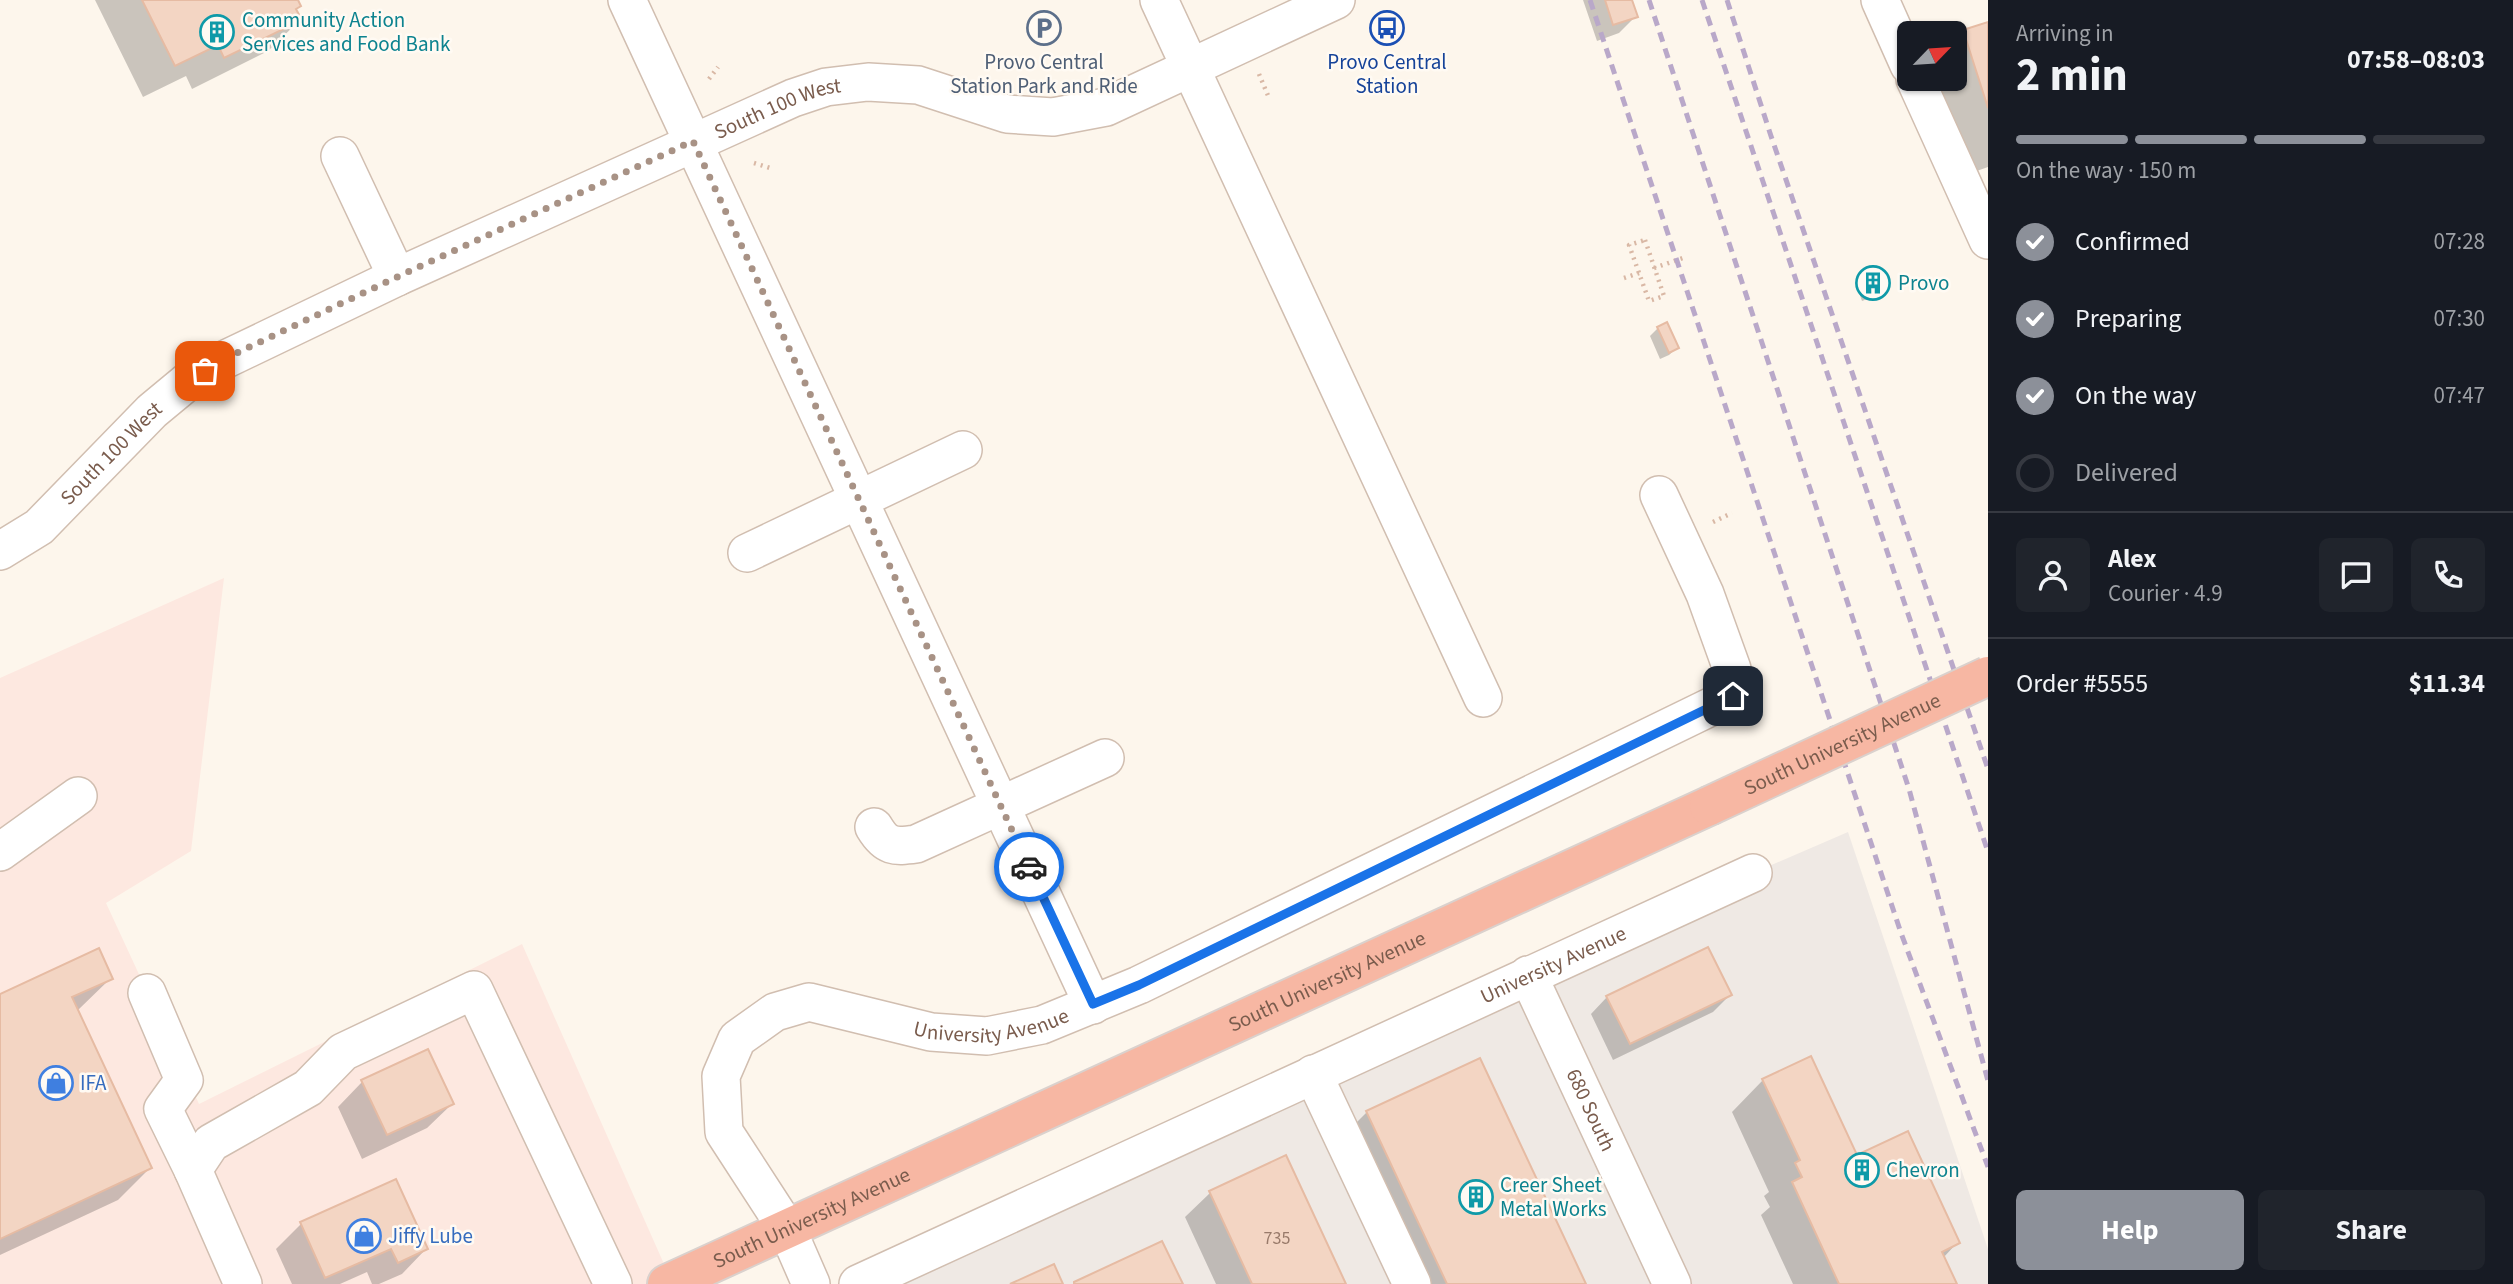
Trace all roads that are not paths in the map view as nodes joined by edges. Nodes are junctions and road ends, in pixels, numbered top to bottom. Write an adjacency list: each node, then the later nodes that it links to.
1 (627, 0): 9 (street)
2 (1158, 0): 7 (street)
3 (1336, 0): 5 (street, South 100 West)
4 (1880, 0): 6 (street)
5 (1282, 13): 7 (street, South 100 West)
6 (1897, 38)
7 (1191, 67): 9 (street, South 100 West); 19 (street)
8 (1920, 91): 11 (street)
9 (693, 141): 12 (street, South 100 West); 15 (street)
10 (340, 156): 12 (street)
11 (1988, 240)
12 (397, 277): 16 (street, South 100 West)
13 (962, 450): 15 (street)
14 (1660, 495): 28 (street, University Avenue)
15 (859, 500): 17 (street); 22 (street)
16 (0, 551)
17 (747, 553)
18 (1988, 676): 31 (highway, South University Avenue, bridge)
19 (1483, 698)
20 (1105, 758): 22 (street)
21 (78, 796): 24 (street)
22 (1000, 807): 23 (street); 28 (street)
23 (874, 827)
24 (0, 852)
25 (1754, 873): 26 (street, University Avenue)
26 (1528, 975): 29 (street, University Avenue); 38 (street, 680 South)
27 (147, 993): 30 (street)
28 (1093, 1004): 31 (street, University Avenue)
29 (1313, 1074): 36 (street, University Avenue); 37 (street)
30 (193, 1170): 32 (street); 33 (street)
31 (787, 1229): 34 (highway, South University Avenue); 35 (street, University Avenue)
32 (243, 1284)
33 (613, 1284)
34 (667, 1284)
35 (811, 1284)
36 (858, 1284)
37 (1412, 1284)
38 (1672, 1284)

